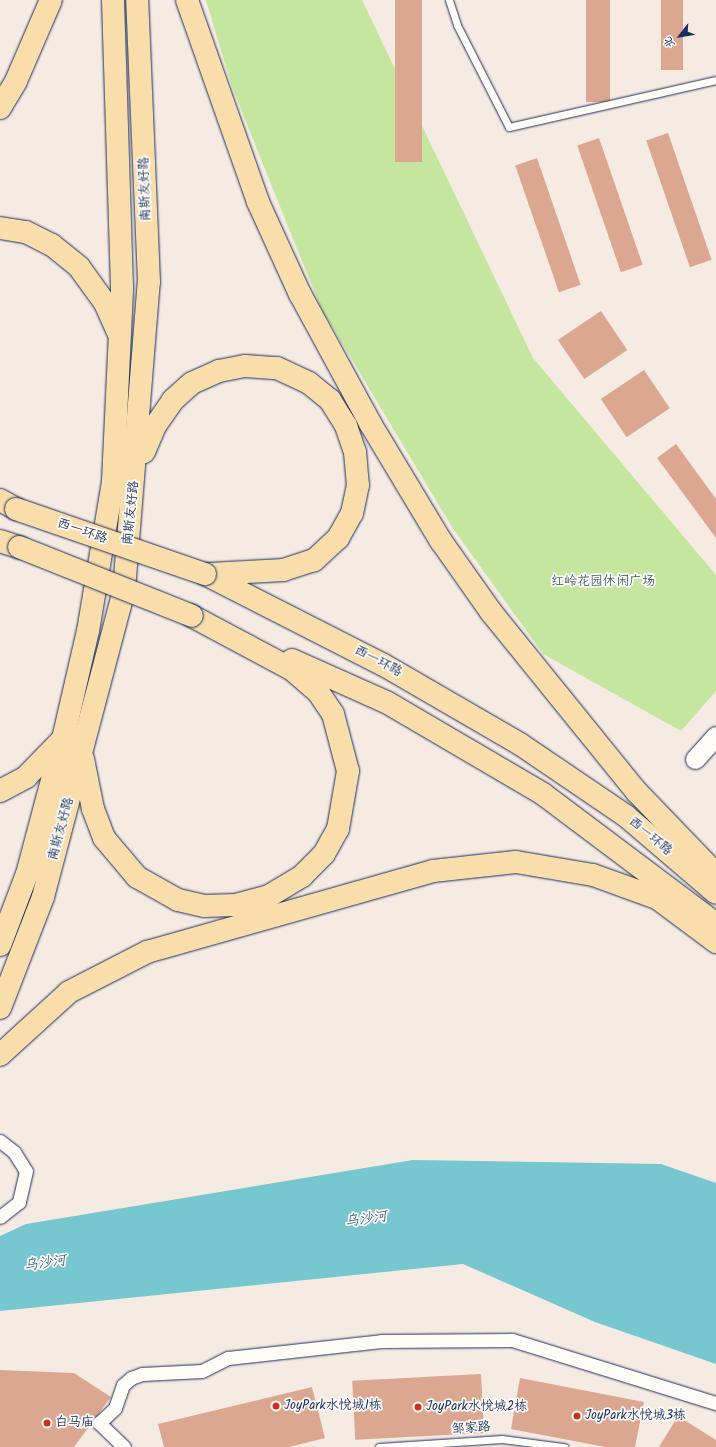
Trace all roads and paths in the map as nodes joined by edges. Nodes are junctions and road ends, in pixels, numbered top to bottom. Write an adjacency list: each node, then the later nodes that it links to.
1 (51, 0): 7 (highway)
2 (113, 0): 9 (highway, 南斯友好路)
3 (137, 0): 10 (highway, 南斯友好路)
4 (187, 0): 20 (highway)
5 (449, 0): 6 (lane)
6 (716, 80)
7 (0, 108)
8 (0, 228): 9 (highway)
9 (120, 336): 16 (highway, 南斯友好路)
10 (136, 472): 13 (highway); 17 (highway, 南斯友好路)
11 (5, 504): 13 (highway, 西一环路, bridge)
12 (6, 544): 14 (highway, 西一环路, bridge)
13 (205, 574): 21 (highway, 西一环路)
14 (192, 616): 17 (highway); 22 (highway, 西一环路)
15 (716, 736): 18 (street)
16 (63, 739): 19 (highway); 24 (highway, 南斯友好路)
17 (82, 756): 25 (highway, 南斯友好路)
18 (696, 759)
19 (0, 791)
20 (716, 874)
21 (716, 893)
22 (716, 924)
23 (716, 942): 26 (highway)
24 (0, 945)
25 (0, 1008)
26 (0, 1055)
27 (2, 1144): 28 (street)
28 (0, 1217)
29 (716, 1403): 30 (street)
30 (124, 1447)
31 (379, 1447): 32 (lane, 邹家路)
32 (564, 1447)

